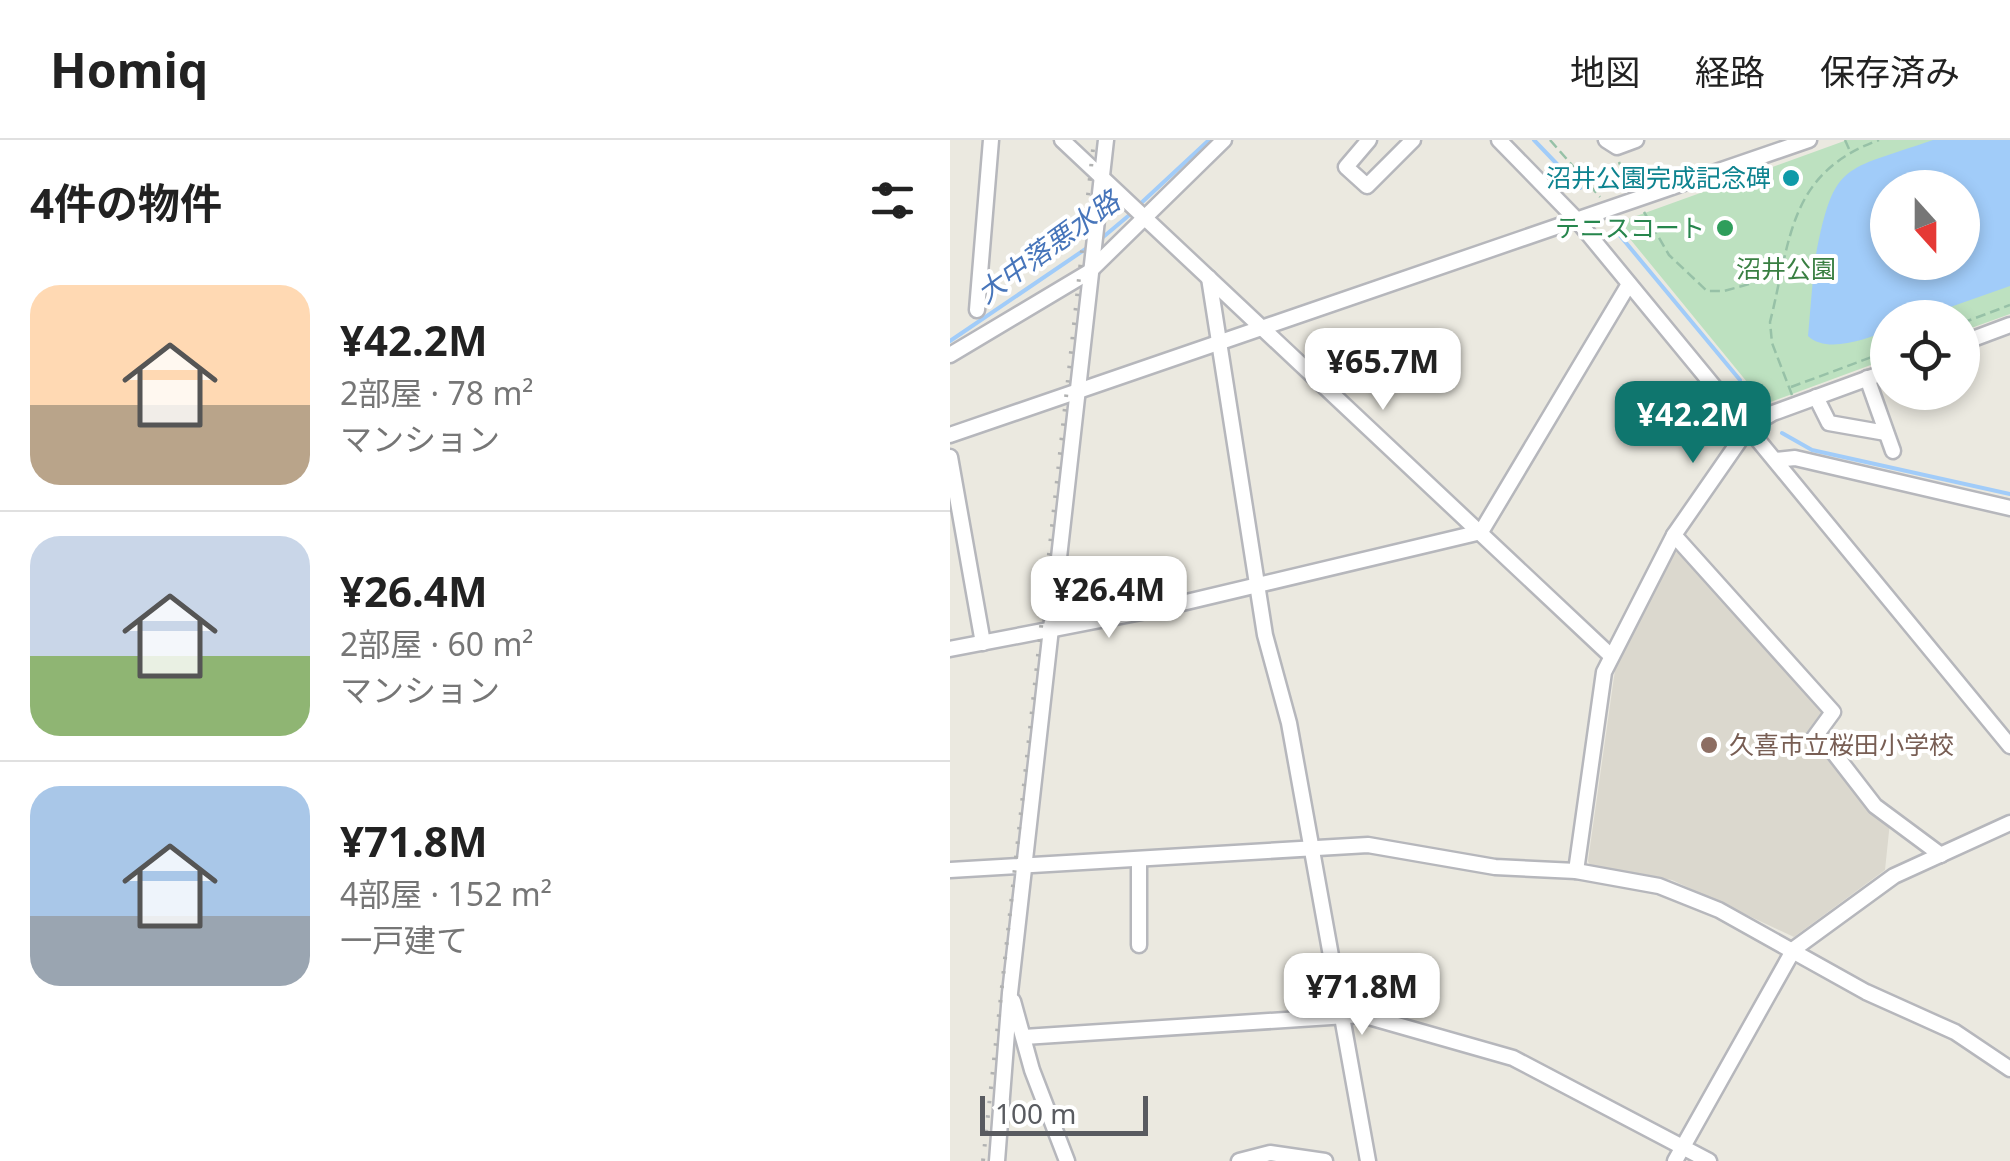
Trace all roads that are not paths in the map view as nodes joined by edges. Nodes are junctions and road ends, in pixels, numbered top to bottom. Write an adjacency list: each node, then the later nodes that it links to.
1 (991, 140): 17 (street)
2 (1062, 140): 11 (street)
3 (1106, 140): 11 (street)
4 (1224, 140): 12 (street)
5 (1368, 140): 6 (street)
6 (1414, 140)
7 (1499, 140): 13 (street)
8 (1636, 140): 10 (street)
9 (1808, 140): 13 (street)
10 (1611, 144)
11 (1102, 178): 12 (street); 14 (street)
12 (1138, 213): 14 (street); 15 (street)
13 (1576, 220): 16 (street); 19 (street)
14 (1089, 268): 22 (street); 25 (street)
15 (1209, 278): 19 (street); 21 (street)
16 (1629, 284): 27 (street); 34 (street)
17 (976, 310)
18 (2010, 325): 20 (street)
19 (1256, 327): 21 (street); 34 (street)
20 (1980, 336)
21 (1221, 339): 25 (street); 36 (street)
22 (950, 355)
23 (1870, 377): 24 (street)
24 (1867, 378): 26 (street); 28 (street)
25 (1079, 390): 29 (street); 37 (street)
26 (1816, 397): 27 (street); 28 (street)
27 (1748, 427): 32 (street); 35 (street)
28 (1886, 432): 30 (street)
29 (950, 435)
30 (1893, 451)
31 (950, 457): 38 (street)
32 (1775, 460): 33 (street); 41 (street)
33 (2010, 508)
34 (1480, 532): 36 (street); 40 (street)
35 (1674, 534): 40 (street); 44 (street)
36 (1258, 587): 37 (street); 43 (street)
37 (1050, 631): 38 (street); 46 (street)
38 (983, 643): 39 (street)
39 (950, 649)
40 (1610, 655): 48 (street)
41 (2010, 746)
42 (2010, 823): 44 (street)
43 (1313, 847): 45 (street); 48 (street); 52 (street)
44 (1941, 855): 50 (street)
45 (1139, 861): 46 (street); 49 (street)
46 (1026, 866): 47 (street); 51 (street)
47 (950, 870)
48 (1576, 870): 50 (street)
49 (1139, 945)
50 (1794, 949): 54 (street); 55 (street)
51 (1010, 993): 53 (street); 56 (street)
52 (1342, 1017): 53 (street); 55 (street); 60 (street)
53 (1024, 1037): 57 (street)
54 (2010, 1069)
55 (1682, 1145): 61 (street); 62 (street)
56 (997, 1161)
57 (1067, 1161)
58 (1239, 1161): 59 (street)
59 (1325, 1161)
60 (1368, 1161)
61 (1675, 1161)
62 (1709, 1161)

